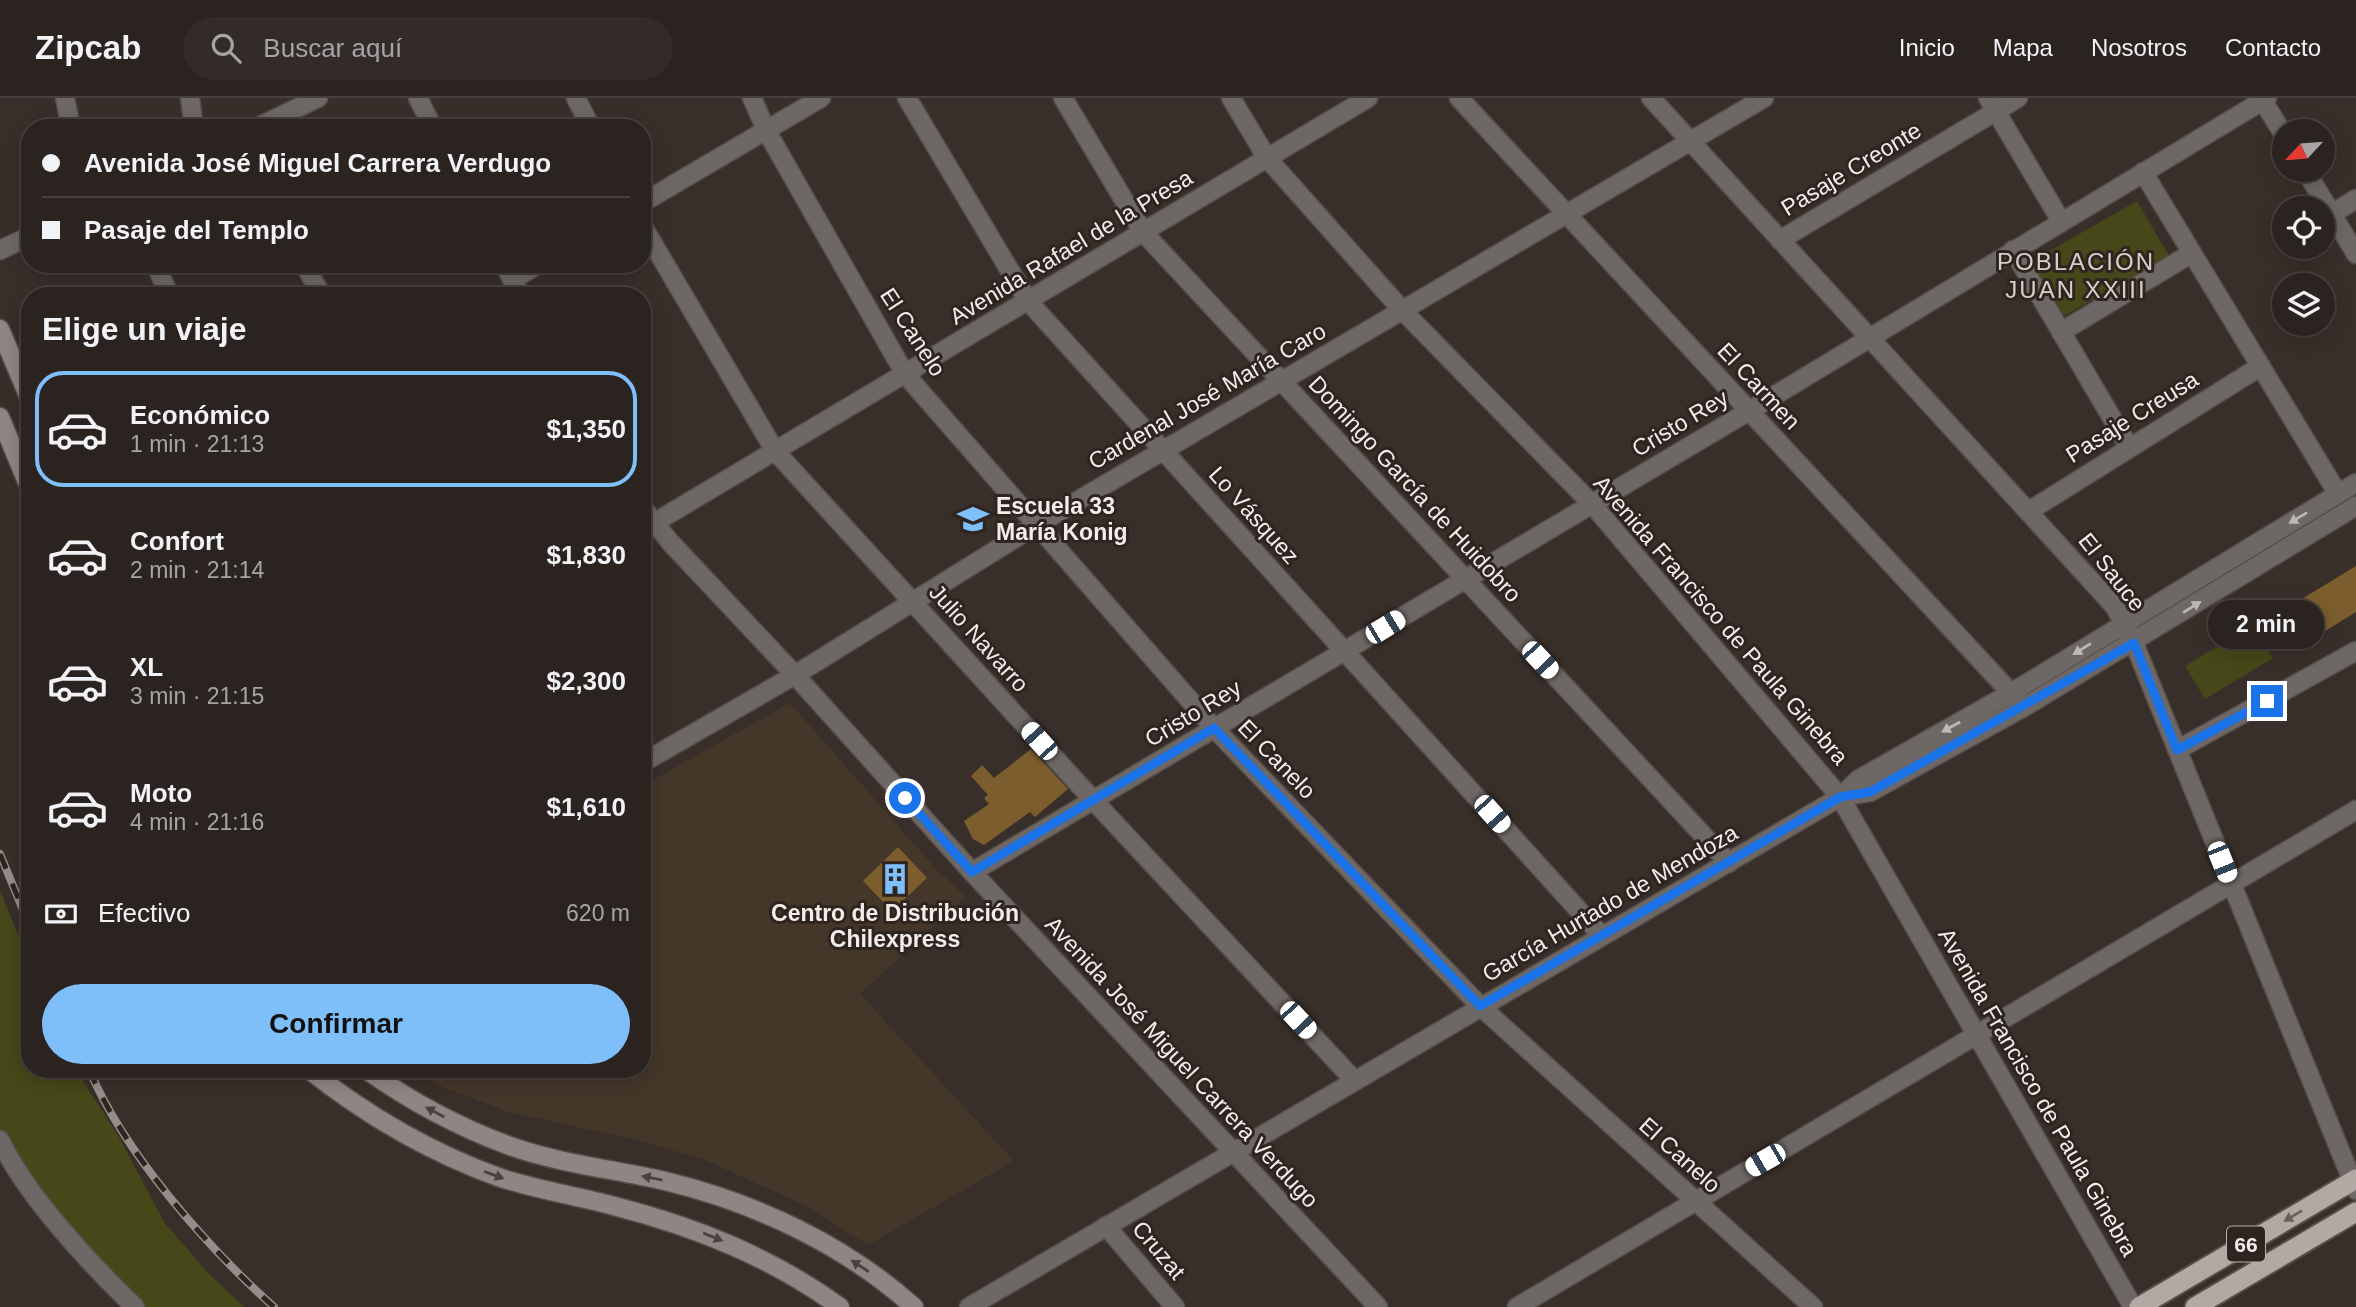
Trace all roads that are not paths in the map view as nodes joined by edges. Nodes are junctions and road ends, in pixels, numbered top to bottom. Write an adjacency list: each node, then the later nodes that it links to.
1 (65, 98): 18 (street)
2 (190, 98): 19 (street)
3 (318, 98): 20 (street)
4 (418, 98): 21 (street)
5 (576, 98): 22 (street)
6 (751, 98): 24 (street, El Canelo)
7 (821, 98): 24 (street)
8 (907, 98): 42 (street, Lo Vásquez)
9 (1063, 98): 34 (street, Domingo García de Huidobro)
10 (1231, 98): 26 (street, Avenida Francisco de Paula Ginebra)
11 (1368, 98): 26 (street, Avenida Rafael de la Presa)
12 (1459, 98): 31 (street, El Carmen)
13 (1651, 98): 25 (street, El Sauce)
14 (1764, 98): 25 (street, Cardenal José María Caro)
15 (2018, 98): 17 (street, Pasaje Creonte)
16 (2264, 99): 23 (street); 27 (street, Cristo Rey)
17 (1992, 105): 33 (street); 37 (street, Pasaje Creonte)
18 (69, 119)
19 (193, 119)
20 (275, 119)
21 (428, 119)
22 (586, 119)
23 (2275, 119)
24 (766, 130): 28 (street); 48 (street, El Canelo)
25 (1690, 141): 31 (street, Cardenal José María Caro); 37 (street, El Sauce)
26 (1267, 158): 34 (street, Avenida Rafael de la Presa); 43 (street, Avenida Francisco de Paula Ginebra)
27 (2143, 172): 33 (street, Cristo Rey); 40 (street)
28 (651, 198)
29 (2356, 199): 30 (street)
30 (2335, 212)
31 (1567, 213): 43 (street, Cardenal José María Caro); 51 (street, El Carmen)
32 (2335, 219): 41 (street)
33 (2061, 222): 39 (street, Cristo Rey)
34 (1143, 232): 42 (street, Avenida Rafael de la Presa); 50 (street, Domingo García de Huidobro)
35 (21, 240): 38 (street)
36 (651, 240): 54 (street, Julio Navarro)
37 (1780, 240): 46 (street, El Sauce)
38 (0, 250)
39 (2013, 250): 45 (street); 46 (street, Cristo Rey)
40 (2192, 253): 45 (street); 47 (street)
41 (2356, 254)
42 (1028, 301): 48 (street, Avenida Rafael de la Presa); 55 (street, Lo Vásquez)
43 (1402, 310): 50 (street, Cardenal José María Caro); 59 (street, Avenida Francisco de Paula Ginebra)
44 (0, 329): 49 (main road)
45 (2061, 332): 53 (street)
46 (1868, 337): 51 (street, Cristo Rey); 61 (street, El Sauce)
47 (2261, 366): 53 (street, Pasaje Creusa); 58 (street)
48 (905, 374): 54 (street, Avenida Rafael de la Presa); 62 (street, El Canelo)
49 (21, 379)
50 (1282, 380): 55 (street, Cardenal José María Caro); 65 (street, Domingo García de Huidobro)
51 (1749, 411): 59 (street, Cristo Rey); 72 (street, El Carmen)
52 (0, 416): 56 (main road)
53 (2129, 447): 61 (street, Pasaje Creusa)
54 (775, 451): 63 (street, Avenida Rafael de la Presa); 66 (street, Julio Navarro)
55 (1163, 451): 62 (street, Cardenal José María Caro); 70 (street, Lo Vásquez)
56 (21, 467)
57 (2356, 483): 58 (street, García Hurtado de Mendoza)
58 (2338, 494): 67 (street, García Hurtado de Mendoza, one-way to 67)
59 (1592, 505): 65 (street, Cristo Rey); 77 (street, Avenida Francisco de Paula Ginebra)
60 (2356, 506): 68 (street, García Hurtado de Mendoza, one-way to 60)
61 (2029, 511): 67 (street, El Sauce)
62 (1038, 524): 66 (street, Cardenal José María Caro); 74 (street, El Canelo)
63 (651, 525)
64 (651, 530): 71 (street, Avenida José Miguel Carrera Verdugo)
65 (1465, 579): 70 (street, Cristo Rey); 80 (street, Domingo García de Huidobro)
66 (913, 601): 71 (street, Cardenal José María Caro); 78 (street, Julio Navarro)
67 (2124, 623): 68 (street, El Sauce); 72 (street, García Hurtado de Mendoza, one-way to 72)
68 (2134, 643): 73 (street, García Hurtado de Mendoza); 75 (street, El Sauce)
69 (2356, 650): 75 (street)
70 (1344, 651): 74 (street, Cristo Rey); 83 (street, Lo Vásquez)
71 (795, 675): 76 (street, Cardenal José María Caro); 81 (street, Avenida José Miguel Carrera Verdugo)
72 (2011, 693): 73 (street, El Carmen); 77 (street, García Hurtado de Mendoza, one-way to 77)
73 (2024, 707): 77 (street, García Hurtado de Mendoza)
74 (1214, 728): 78 (street, Cristo Rey); 84 (street, El Canelo)
75 (2177, 750): 82 (street, El Sauce)
76 (651, 758)
77 (1840, 797): 80 (street, García Hurtado de Mendoza); 85 (street, Avenida Francisco de Paula Ginebra)
78 (1093, 800): 81 (street, Cristo Rey); 88 (street, Julio Navarro)
79 (2356, 810): 82 (street)
80 (1729, 863): 83 (street, García Hurtado de Mendoza)
81 (972, 872): 90 (street, Avenida José Miguel Carrera Verdugo)
82 (2231, 884): 85 (street); 91 (street, El Sauce)
83 (1602, 936): 84 (street, García Hurtado de Mendoza)
84 (1480, 1006): 88 (street, García Hurtado de Mendoza); 92 (street, El Canelo)
85 (1978, 1036): 92 (street); 103 (street, Avenida Francisco de Paula Ginebra)
86 (320, 1078): 96 (main road, one-way to 96)
87 (380, 1078): 97 (main road, one-way to 87)
88 (1354, 1080): 90 (street, García Hurtado de Mendoza)
89 (0, 1140): 95 (street)
90 (1232, 1150): 94 (street, García Hurtado de Mendoza); 100 (street, Avenida José Miguel Carrera Verdugo)
91 (2355, 1183): 104 (highway, 66, one-way to 104)
92 (1695, 1201): 101 (street); 102 (street, El Canelo)
93 (2356, 1212): 105 (highway, 66)
94 (1106, 1226): 98 (street, García Hurtado de Mendoza); 99 (street, Cruzat)
95 (135, 1307)
96 (840, 1307)
97 (914, 1307)
98 (969, 1307)
99 (1175, 1307)
100 (1378, 1307)
101 (1517, 1307)
102 (1813, 1307)
103 (2133, 1307)
104 (2139, 1307)
105 (2196, 1307)

